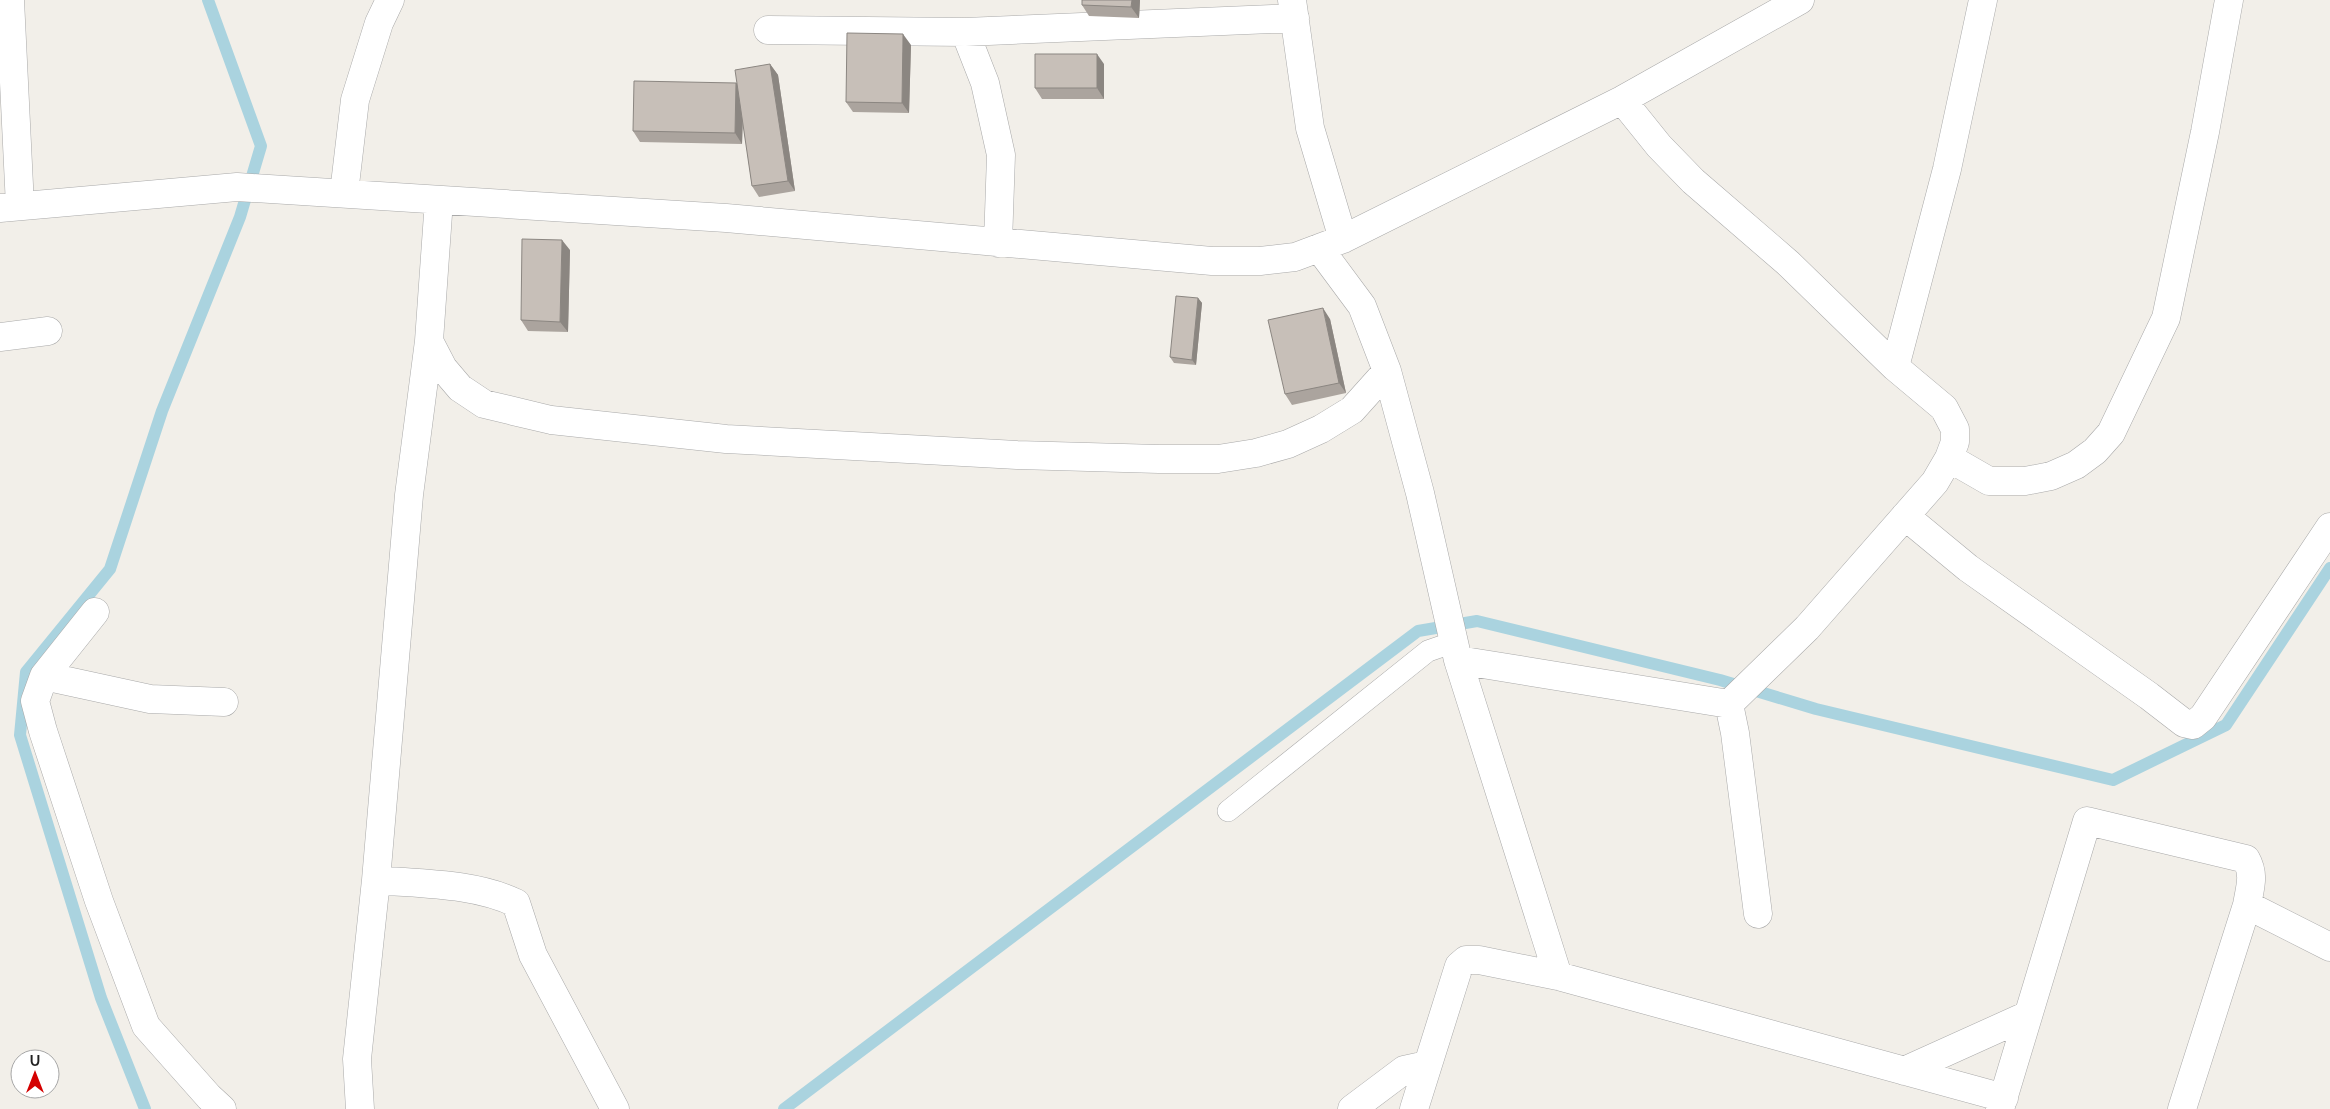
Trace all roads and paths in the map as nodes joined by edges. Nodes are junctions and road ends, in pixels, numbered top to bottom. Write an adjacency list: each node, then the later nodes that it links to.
1 (10, 0): 12 (street)
2 (390, 0): 10 (street)
3 (1800, 0): 9 (street)
4 (1982, 0): 18 (street)
5 (2229, 0): 20 (street)
6 (1294, 9): 8 (street); 14 (street)
7 (768, 30): 8 (street)
8 (965, 32): 13 (street)
9 (1622, 100): 14 (street); 18 (street)
10 (344, 193): 11 (street); 12 (street)
11 (439, 200): 13 (street); 17 (street)
12 (10, 207)
13 (998, 244): 14 (street)
14 (1331, 244): 19 (street)
15 (48, 331): 16 (street)
16 (0, 337)
17 (429, 341): 19 (street); 29 (street)
18 (1895, 367): 20 (street)
19 (1387, 371): 24 (street)
20 (1949, 458): 21 (street)
21 (1905, 516): 22 (street); 27 (street)
22 (2330, 527)
23 (95, 612): 25 (street)
24 (1452, 637): 27 (street); 28 (lane); 33 (street)
25 (44, 676): 26 (street); 38 (street)
26 (224, 702)
27 (1730, 702): 31 (street)
28 (1228, 811)
29 (376, 880): 39 (street); 40 (street)
30 (2247, 905): 32 (street); 34 (street); 43 (street)
31 (1758, 914)
32 (2330, 947)
33 (1558, 976): 35 (street); 36 (street)
34 (2028, 1015): 36 (street); 37 (street)
35 (1427, 1065): 41 (street); 42 (street)
36 (1904, 1071): 37 (street)
37 (2002, 1104)
38 (222, 1109)
39 (360, 1109)
40 (615, 1109)
41 (1352, 1109)
42 (1414, 1109)
43 (2182, 1109)

